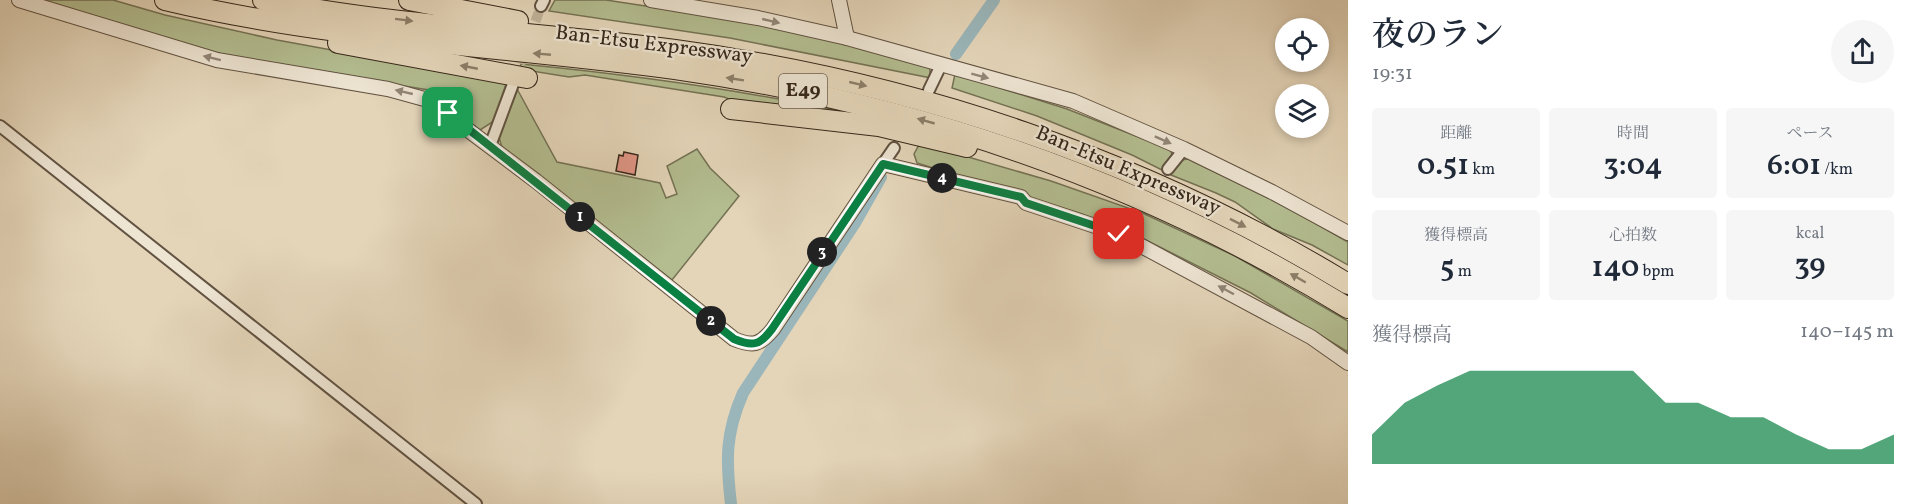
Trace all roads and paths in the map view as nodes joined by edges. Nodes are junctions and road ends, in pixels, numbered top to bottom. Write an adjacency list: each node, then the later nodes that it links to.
1 (19, 0): 15 (street, one-way to 1)
2 (165, 0): 7 (highway, Ban-Etsu Expressway / E49)
3 (263, 0): 9 (highway, Ban-Etsu Expressway / E49, one-way to 9)
4 (409, 0): 9 (highway)
5 (651, 0): 8 (street, one-way to 8)
6 (839, 0): 8 (street)
7 (219, 12): 11 (highway, one-way to 7); 20 (highway, Ban-Etsu Expressway / E49, one-way to 7)
8 (847, 38): 10 (street)
9 (677, 50): 24 (highway, Ban-Etsu Expressway / E49, one-way to 24)
10 (941, 65): 12 (street); 17 (street, one-way to 17)
11 (520, 81): 15 (street)
12 (929, 90)
13 (731, 110): 20 (highway)
14 (0, 126): 27 (street)
15 (490, 146): 18 (street)
16 (894, 148): 18 (street)
17 (1184, 149): 19 (street); 22 (street)
18 (883, 164): 23 (street)
19 (1168, 169)
20 (1178, 215): 25 (highway, Ban-Etsu Expressway / E49, one-way to 20)
21 (1128, 219): 23 (street)
22 (1348, 233)
23 (1119, 234): 26 (street, one-way to 23)
24 (1348, 285)
25 (1348, 308)
26 (1348, 363)
27 (476, 504)

